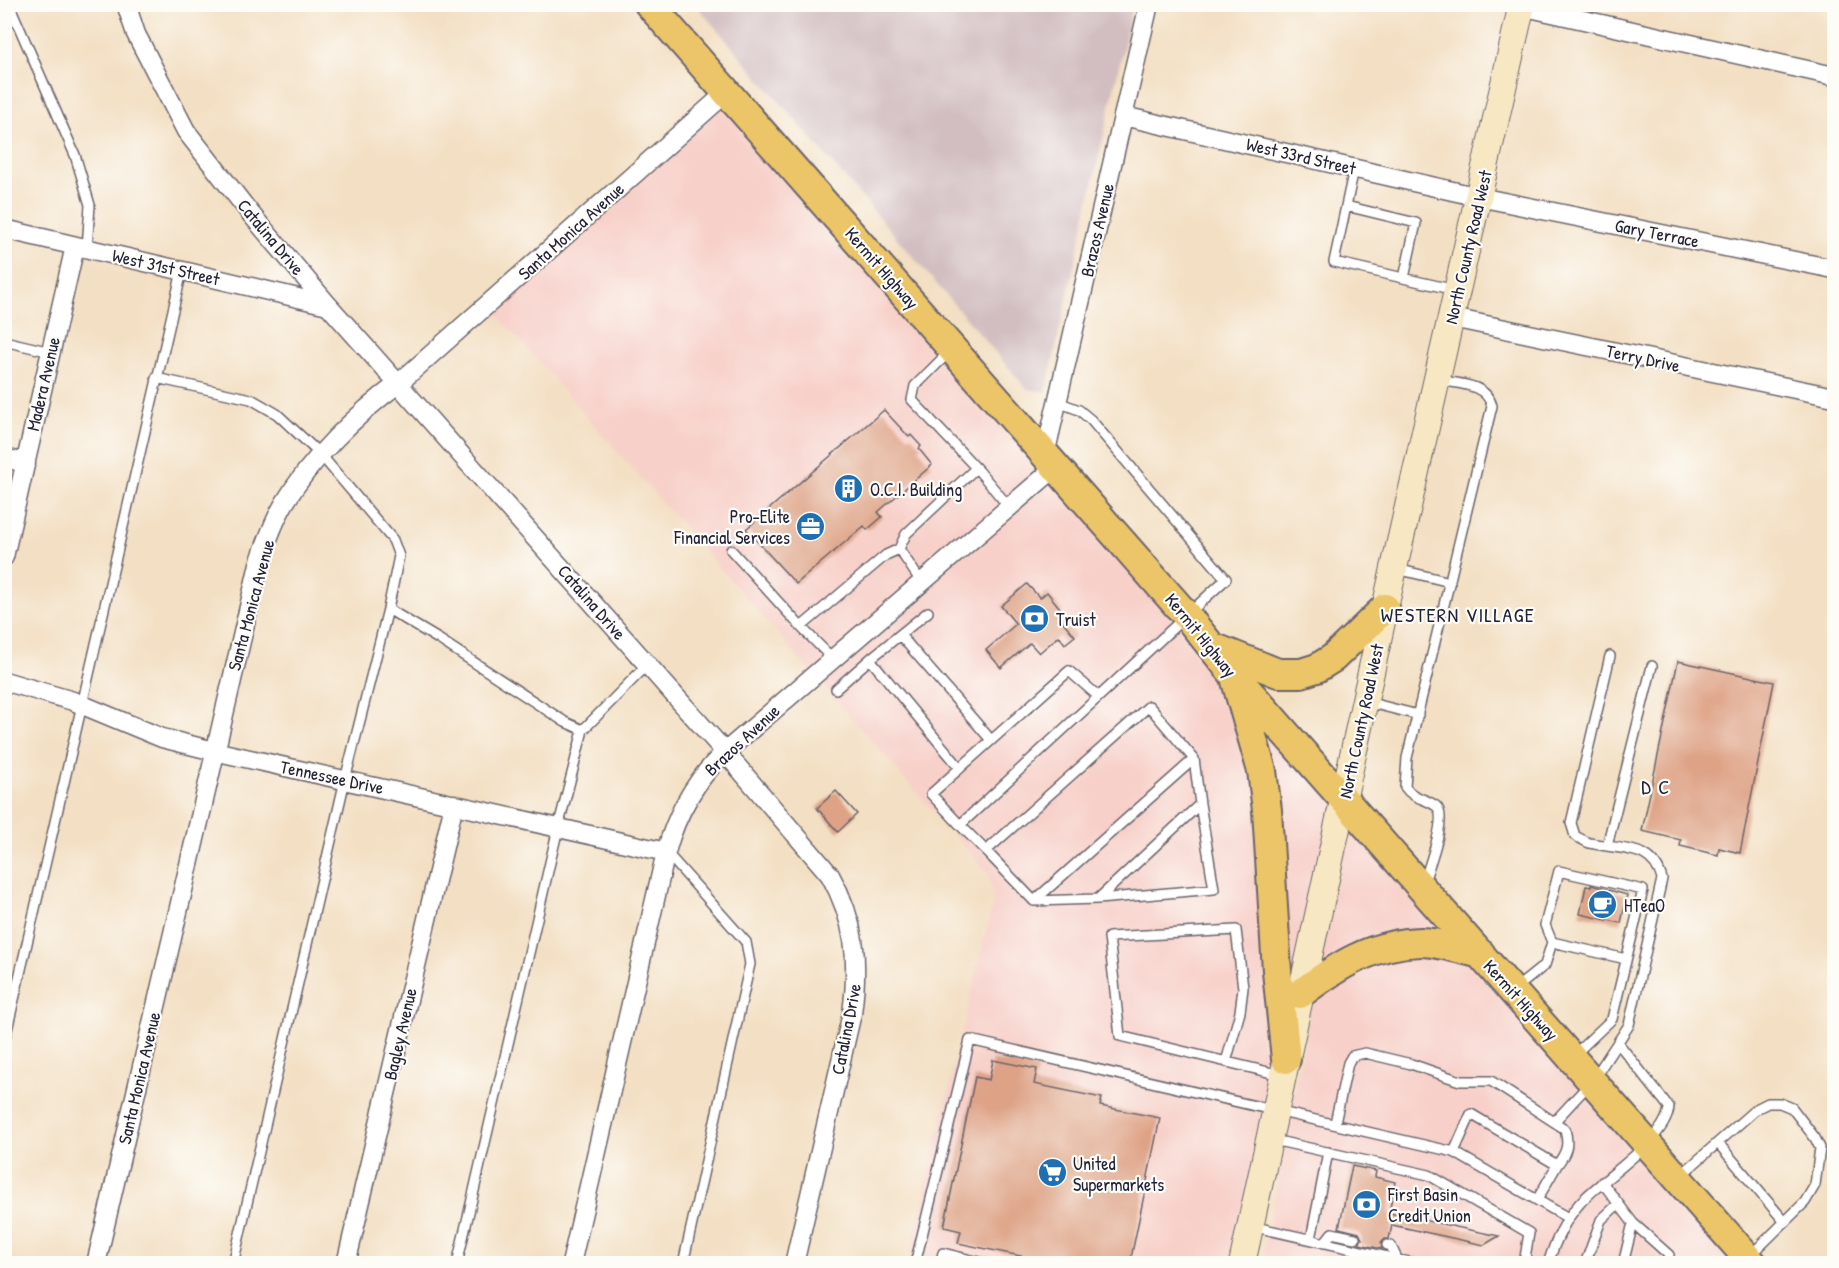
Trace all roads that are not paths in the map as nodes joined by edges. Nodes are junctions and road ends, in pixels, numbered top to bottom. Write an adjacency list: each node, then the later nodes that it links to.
1 (9, 4): 13 (lane)
2 (126, 4): 18 (street, Catalina Drive)
3 (650, 4): 7 (main road, Kermit Highway)
4 (1149, 4): 8 (street, Brazos Avenue)
5 (1522, 5): 6 (street); 10 (main road, North County Road West)
6 (1834, 76)
7 (727, 92): 21 (main road, Kermit Highway); 25 (street, Santa Monica Avenue)
8 (1123, 116): 9 (street, West 33rd Street); 27 (street, Brazos Avenue)
9 (1354, 168): 10 (street, West 33rd Street); 11 (lane)
10 (1479, 197): 14 (street, Gary Terrace); 17 (main road, North County Road West)
11 (1346, 207): 16 (lane); 16 (lane)
12 (4, 229): 13 (street, West 31st Street)
13 (81, 247): 15 (street, West 31st Street); 22 (street, Madera Avenue)
14 (1834, 269)
15 (182, 271): 18 (street, West 31st Street); 23 (lane)
16 (1404, 278): 17 (lane)
17 (1458, 291): 19 (main road, North County Road West)
18 (328, 305): 25 (street, Catalina Drive)
19 (1452, 318): 24 (main road, North County Road West); 26 (street, Terry Drive)
20 (4, 341): 22 (lane)
21 (952, 349): 30 (main road, Kermit Highway); 32 (lane)
22 (51, 352): 31 (street, Madera Avenue)
23 (156, 378): 28 (lane); 57 (lane)
24 (1438, 380): 37 (main road, North County Road West); 38 (lane)
25 (399, 383): 28 (street, Santa Monica Avenue); 50 (street, Catalina Drive)
26 (1834, 398)
27 (1058, 402): 30 (street, Brazos Avenue); 43 (lane)
28 (321, 455): 41 (lane); 61 (street, Santa Monica Avenue)
29 (4, 458): 31 (street)
30 (1051, 460): 33 (street, Brazos Avenue); 43 (main road, Kermit Highway)
31 (26, 463): 36 (street, Madera Avenue)
32 (976, 468): 33 (lane); 34 (lane)
33 (1009, 507): 39 (street, Brazos Avenue)
34 (899, 549): 39 (lane); 44 (lane)
35 (731, 550): 44 (lane)
36 (4, 557)
37 (1394, 569): 38 (lane); 40 (main road, North County Road West)
38 (1450, 582): 58 (lane)
39 (922, 583): 48 (street, Brazos Avenue)
40 (1385, 608): 46 (main road); 56 (main road, North County Road West)
41 (388, 609): 59 (lane); 65 (lane)
42 (928, 612): 45 (lane)
43 (1186, 615): 46 (main road, Kermit Highway); 55 (lane)
44 (801, 627): 48 (lane)
45 (900, 635): 49 (lane); 60 (lane)
46 (1213, 646): 52 (main road, Kermit Highway)
47 (1610, 656): 71 (lane)
48 (833, 659): 62 (street, Brazos Avenue)
49 (870, 659): 54 (lane); 64 (lane)
50 (648, 664): 59 (lane); 62 (street, Catalina Drive)
51 (1652, 666): 71 (lane)
52 (1234, 676): 66 (main road, Kermit Highway); 86 (main road)
53 (4, 681): 57 (street, Tennessee Drive)
54 (836, 689)
55 (1098, 696): 60 (lane); 69 (lane)
56 (1365, 701): 58 (lane); 66 (main road, North County Road West)
57 (81, 705): 61 (street, Tennessee Drive); 83 (lane)
58 (1418, 715): 74 (lane)
59 (583, 730): 70 (lane)
60 (991, 740): 64 (lane)
61 (214, 751): 65 (street, Tennessee Drive); 111 (street, Santa Monica Avenue)
62 (725, 753): 73 (street, Brazos Avenue); 117 (street, Catalina Drive)
63 (1194, 759): 68 (lane); 72 (lane); 76 (lane)
64 (960, 768): 69 (lane)
65 (345, 780): 67 (street, Tennessee Drive); 112 (lane)
66 (1344, 798): 74 (main road, Kermit Highway); 81 (main road, North County Road West)
67 (454, 804): 70 (street, Tennessee Drive); 113 (street, Bagley Avenue)
68 (1200, 804): 75 (lane); 75 (lane)
69 (960, 825): 72 (lane)
70 (558, 828): 73 (street, Tennessee Drive); 114 (lane)
71 (1607, 846): 82 (lane)
72 (986, 851): 76 (lane)
73 (666, 852): 115 (street, Brazos Avenue); 116 (lane)
74 (1422, 887): 78 (main road, Kermit Highway)
75 (1098, 899): 76 (lane)
76 (1034, 901)
77 (1552, 942): 79 (lane); 79 (lane); 80 (lane)
78 (1481, 954): 80 (main road, Kermit Highway); 81 (main road)
79 (1626, 959): 84 (lane)
80 (1514, 991): 84 (main road, Kermit Highway)
81 (1300, 994): 86 (main road, North County Road West)
82 (1618, 1042): 87 (lane); 92 (lane)
83 (4, 1043)
84 (1572, 1057): 87 (main road, Kermit Highway)
85 (1226, 1062): 85 (lane); 86 (lane)
86 (1284, 1067): 88 (main road, North County Road West)
87 (1593, 1080): 89 (lane); 92 (main road, Kermit Highway)
88 (1275, 1109): 90 (lane); 91 (main road, North County Road West); 118 (lane)
89 (1555, 1121): 90 (lane); 96 (lane)
90 (1335, 1123): 95 (lane)
91 (1269, 1139): 94 (lane); 104 (main road, North County Road West)
92 (1649, 1143): 97 (main road, Kermit Highway); 98 (lane)
93 (1718, 1143): 97 (lane); 102 (lane); 102 (lane)
94 (1328, 1152): 106 (lane); 123 (lane)
95 (1454, 1152): 96 (lane); 99 (lane)
96 (1557, 1165): 99 (lane)
97 (1678, 1177): 110 (main road, Kermit Highway)
98 (1602, 1182): 100 (lane); 101 (lane)
99 (1537, 1200): 101 (lane)
100 (1618, 1204): 103 (lane); 125 (lane)
101 (1568, 1218): 124 (lane)
102 (1785, 1222): 110 (lane)
103 (1633, 1223): 126 (lane); 127 (lane)
104 (1250, 1226): 106 (lane); 121 (main road, North County Road West)
105 (1355, 1238): 107 (lane)
106 (1311, 1239): 107 (lane)
107 (1324, 1243): 109 (lane)
108 (1387, 1245): 109 (lane)
109 (1397, 1259): 122 (lane)
110 (1751, 1260)
111 (96, 1263)
112 (233, 1263)
113 (346, 1263)
114 (457, 1263)
115 (571, 1263)
116 (683, 1263)
117 (794, 1263)
118 (915, 1263)
119 (940, 1263): 120 (lane)
120 (988, 1263)
121 (1242, 1263)
122 (1418, 1263)
123 (1526, 1263)
124 (1548, 1263)
125 (1585, 1263)
126 (1623, 1263)
127 (1668, 1263)

